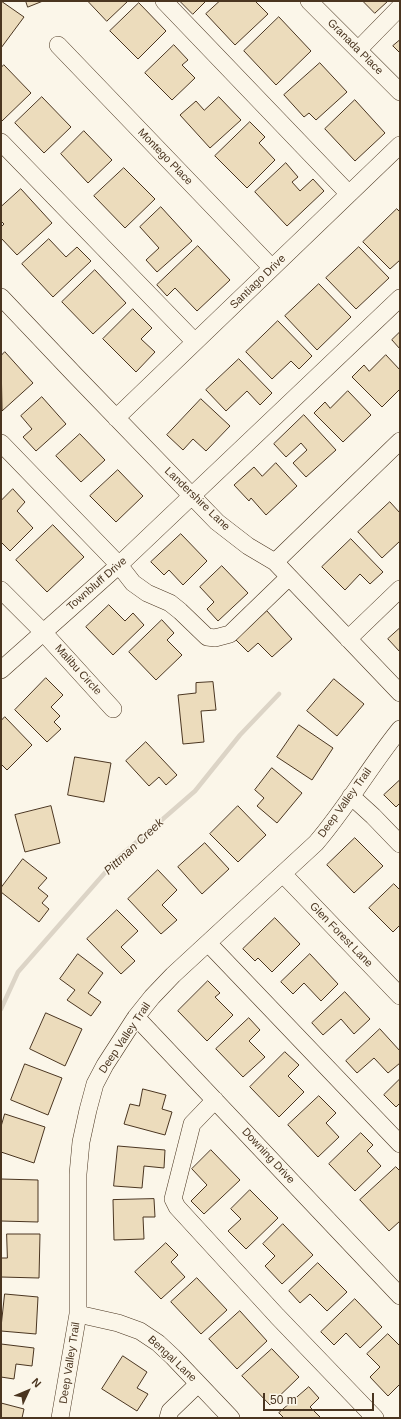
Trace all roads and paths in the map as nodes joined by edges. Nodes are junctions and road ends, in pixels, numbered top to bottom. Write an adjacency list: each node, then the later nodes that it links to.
1 (164, 1): 9 (street)
2 (309, 1): 5 (street, Granada Place)
3 (400, 7): 5 (street)
4 (58, 45): 10 (street, Montego Place)
5 (358, 50): 6 (street, Granada Place)
6 (400, 92)
7 (1, 142): 13 (street)
8 (400, 145): 9 (street, Santiago Drive)
9 (349, 194): 10 (street, Santiago Drive)
10 (272, 268): 13 (street, Santiago Drive)
11 (1, 297): 14 (street, Landershire Lane)
12 (400, 298): 17 (street, Townbluff Drive)
13 (195, 342): 14 (street, Santiago Drive)
14 (116, 418): 17 (street, Landershire Lane)
15 (400, 441): 18 (street)
16 (1, 443): 19 (street)
17 (192, 496): 18 (street, Landershire Lane); 19 (street, Townbluff Drive)
18 (275, 562): 20 (street, Landershire Lane)
19 (119, 565): 20 (street); 23 (street, Townbluff Drive)
20 (289, 577): 24 (street, Landershire Lane)
21 (400, 589): 24 (street)
22 (1, 590): 23 (street, Malibu Circle)
23 (43, 632): 25 (street, Townbluff Drive); 27 (street, Malibu Circle)
24 (348, 639): 26 (street, Landershire Lane)
25 (1, 670)
26 (400, 693)
27 (112, 709)
28 (400, 729): 29 (street, Deep Valley Trail)
29 (351, 796): 30 (street); 31 (street, Deep Valley Trail)
30 (400, 844)
31 (283, 874): 32 (street, Deep Valley Trail); 33 (street, Glen Forest Lane)
32 (208, 943): 34 (street, Deep Valley Trail); 36 (street)
33 (400, 996)
34 (136, 1017): 35 (street, Downing Drive); 38 (street, Deep Valley Trail)
35 (215, 1100): 37 (street, Downing Drive); 43 (street)
36 (400, 1144)
37 (400, 1296)
38 (78, 1314): 39 (street, Bengal Lane); 40 (street, Deep Valley Trail)
39 (198, 1384): 41 (street); 42 (street, Bengal Lane)
40 (60, 1418)
41 (168, 1418)
42 (231, 1418)
43 (375, 1418)

